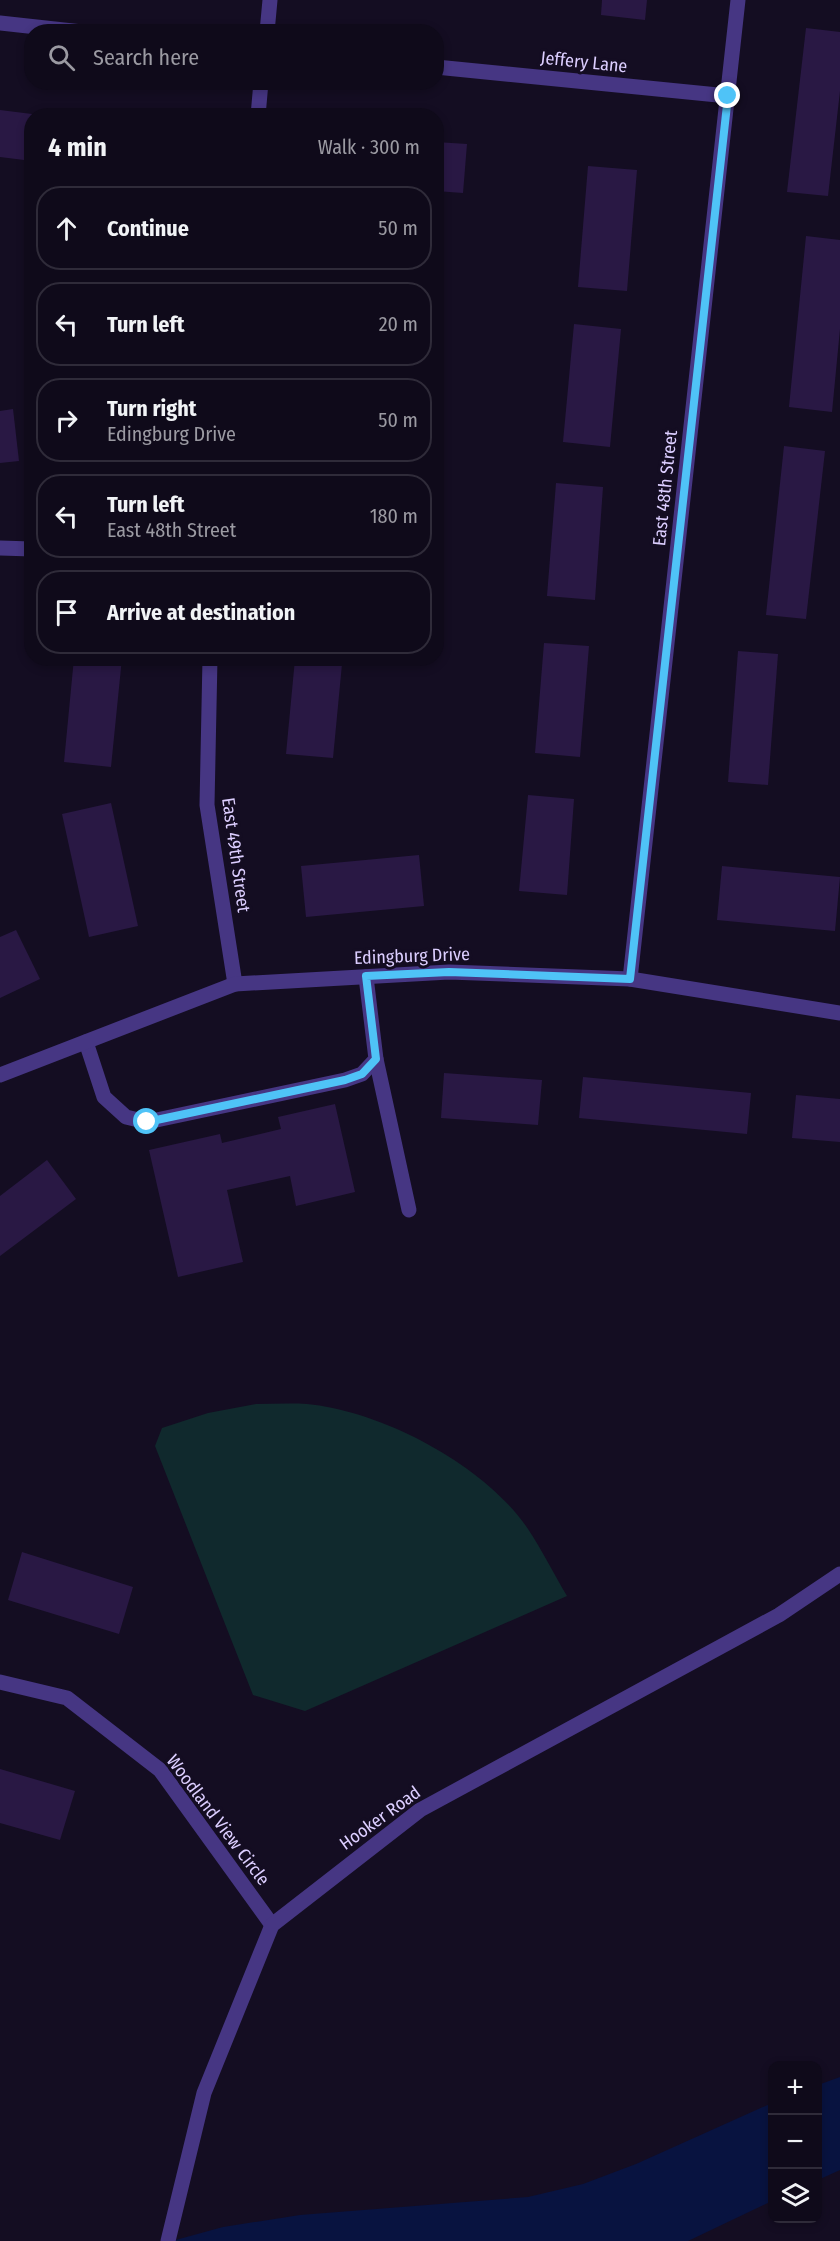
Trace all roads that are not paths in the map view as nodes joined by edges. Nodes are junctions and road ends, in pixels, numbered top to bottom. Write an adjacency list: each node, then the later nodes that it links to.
1 (270, 0): 4 (street)
2 (738, 0): 8 (street, East 48th Street)
3 (0, 23): 5 (street)
4 (268, 24)
5 (24, 26)
6 (444, 68): 8 (street, Jeffery Lane)
7 (260, 90): 9 (street)
8 (728, 96): 14 (street, East 48th Street)
9 (259, 108)
10 (0, 548): 11 (street)
11 (24, 549)
12 (210, 666): 15 (street, East 49th Street)
13 (366, 976): 14 (street, Edingburg Drive); 15 (street, Edingburg Drive); 18 (street)
14 (630, 979): 16 (street, Edingburg Drive)
15 (235, 984): 17 (street, Edingburg Drive)
16 (840, 1013)
17 (86, 1042): 18 (street); 19 (street, Edingburg Drive)
18 (376, 1059): 20 (street)
19 (0, 1075)
20 (409, 1209)
21 (840, 1574): 23 (street, Hooker Road)
22 (0, 1682): 23 (street, Woodland View Circle)
23 (272, 1926): 24 (street, Hooker Road)
24 (168, 2241)

